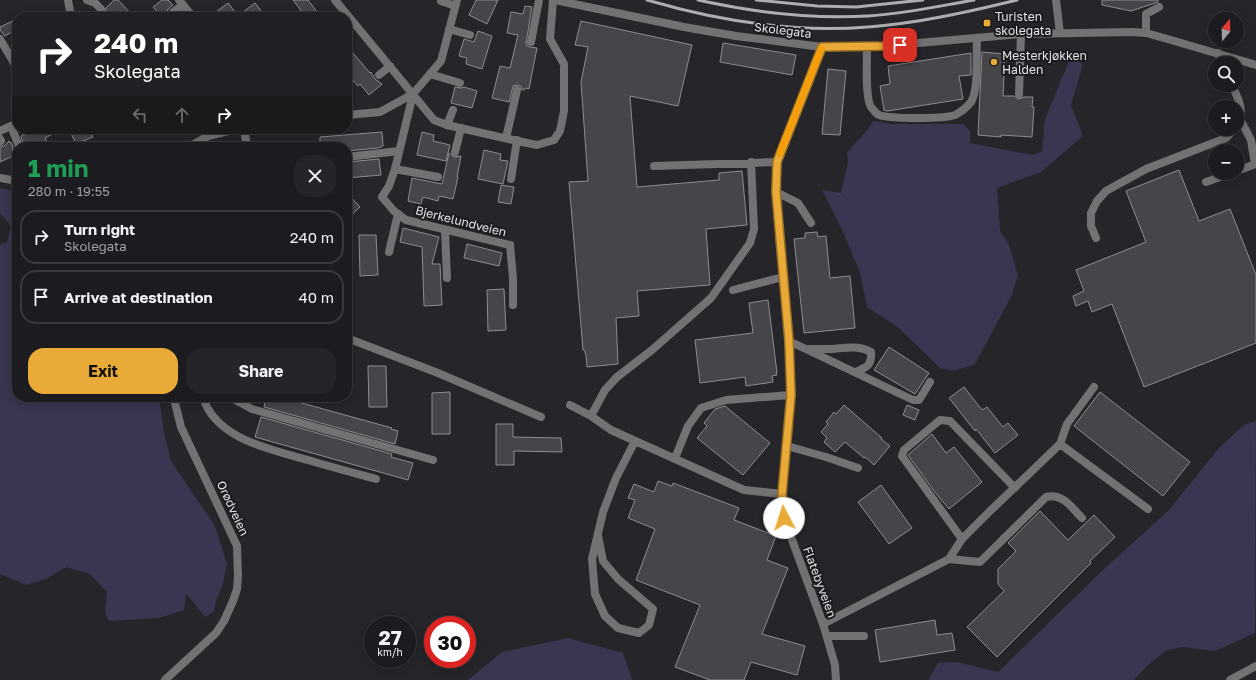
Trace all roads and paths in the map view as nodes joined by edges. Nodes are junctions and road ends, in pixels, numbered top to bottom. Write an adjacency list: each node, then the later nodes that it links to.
1 (68, 0): 12 (street)
2 (88, 0): 11 (street)
3 (335, 0): 15 (street)
4 (539, 0): 24 (street)
5 (554, 0): 25 (street, Skolegata); 48 (street)
6 (1056, 0): 18 (street)
7 (441, 1): 9 (street)
8 (181, 2): 13 (street); 14 (street)
9 (456, 3): 17 (street, Bjerkelundveien)
10 (1159, 7): 20 (street)
11 (101, 9)
12 (70, 12)
13 (173, 12)
14 (189, 12)
15 (345, 12)
16 (352, 20): 31 (street)
17 (449, 29): 21 (street); 32 (street, Bjerkelundveien)
18 (1060, 33): 19 (street, Skolegata); 20 (street, Skolegata)
19 (1022, 34): 23 (street, Skolegata); 37 (street)
20 (1146, 34): 27 (street, Skolegata)
21 (470, 35)
22 (0, 39): 29 (street)
23 (977, 39): 26 (street, Skolegata); 26 (street)
24 (531, 42)
25 (822, 47): 26 (street, Skolegata); 54 (street, Flatebyveien)
26 (867, 47)
27 (1218, 53): 28 (street); 30 (street, Skolegata)
28 (1219, 56)
29 (12, 59)
30 (1256, 64)
31 (390, 66): 33 (street); 36 (street)
32 (430, 74): 34 (street); 36 (street, Bjerkelundveien)
33 (379, 75)
34 (460, 82)
35 (517, 90): 47 (street)
36 (413, 94): 39 (street); 41 (street); 50 (street, Bjerkelundveien)
37 (1019, 94)
38 (453, 110): 41 (street)
39 (352, 115)
40 (12, 125): 44 (street)
41 (446, 125): 42 (street)
42 (461, 128): 47 (street); 51 (street)
43 (1244, 129): 56 (street)
44 (0, 130)
45 (216, 134): 49 (street)
46 (1228, 136): 68 (street)
47 (506, 138): 48 (street)
48 (520, 141): 60 (street)
49 (198, 142)
50 (399, 151): 52 (street); 57 (street, Bjerkelundveien)
51 (455, 152)
52 (352, 157)
53 (751, 162): 54 (street); 55 (street); 85 (street)
54 (777, 162): 64 (street, Flatebyveien)
55 (654, 166)
56 (1244, 168)
57 (395, 169): 58 (street); 65 (street, Bjerkelundveien)
58 (438, 177)
59 (0, 178): 62 (street)
60 (511, 179)
61 (1212, 180): 63 (street)
62 (12, 181)
63 (1206, 182)
64 (776, 192): 66 (street); 70 (street, Flatebyveien)
65 (398, 214): 67 (street, Bjerkelundveien); 69 (street)
66 (811, 223)
67 (445, 230): 71 (street); 73 (street, Bjerkelundveien)
68 (1096, 238)
69 (389, 252)
70 (783, 277): 72 (street); 75 (street, Flatebyveien)
71 (447, 278)
72 (733, 290)
73 (513, 305)
74 (352, 340): 86 (street)
75 (789, 341): 76 (street); 80 (street, Flatebyveien)
76 (806, 349): 77 (street); 77 (street)
77 (856, 372): 78 (street)
78 (930, 382)
79 (1094, 387): 88 (street)
80 (791, 395): 89 (street, Flatebyveien); 90 (street)
81 (175, 402): 106 (street, Orødveien)
82 (204, 402): 93 (street)
83 (238, 402): 91 (street)
84 (570, 405): 85 (street)
85 (591, 416): 87 (street)
86 (541, 417)
87 (635, 441): 90 (street); 98 (street)
88 (1060, 444): 94 (street); 96 (street)
89 (787, 446): 92 (street); 95 (street, Flatebyveien)
90 (675, 458): 95 (street)
91 (433, 460)
92 (858, 468)
93 (376, 479)
94 (1015, 488): 99 (street); 99 (street)
95 (782, 494): 101 (street, Flatebyveien)
96 (1148, 509)
97 (1082, 518): 100 (street)
98 (598, 536): 98 (street)
99 (962, 539): 100 (street)
100 (949, 559): 101 (street)
101 (823, 624): 102 (street, Flatebyveien)
102 (827, 636): 103 (street); 107 (street, Flatebyveien)
103 (864, 636)
104 (1256, 666): 105 (street)
105 (1234, 679)
106 (165, 680)
107 (836, 680)

